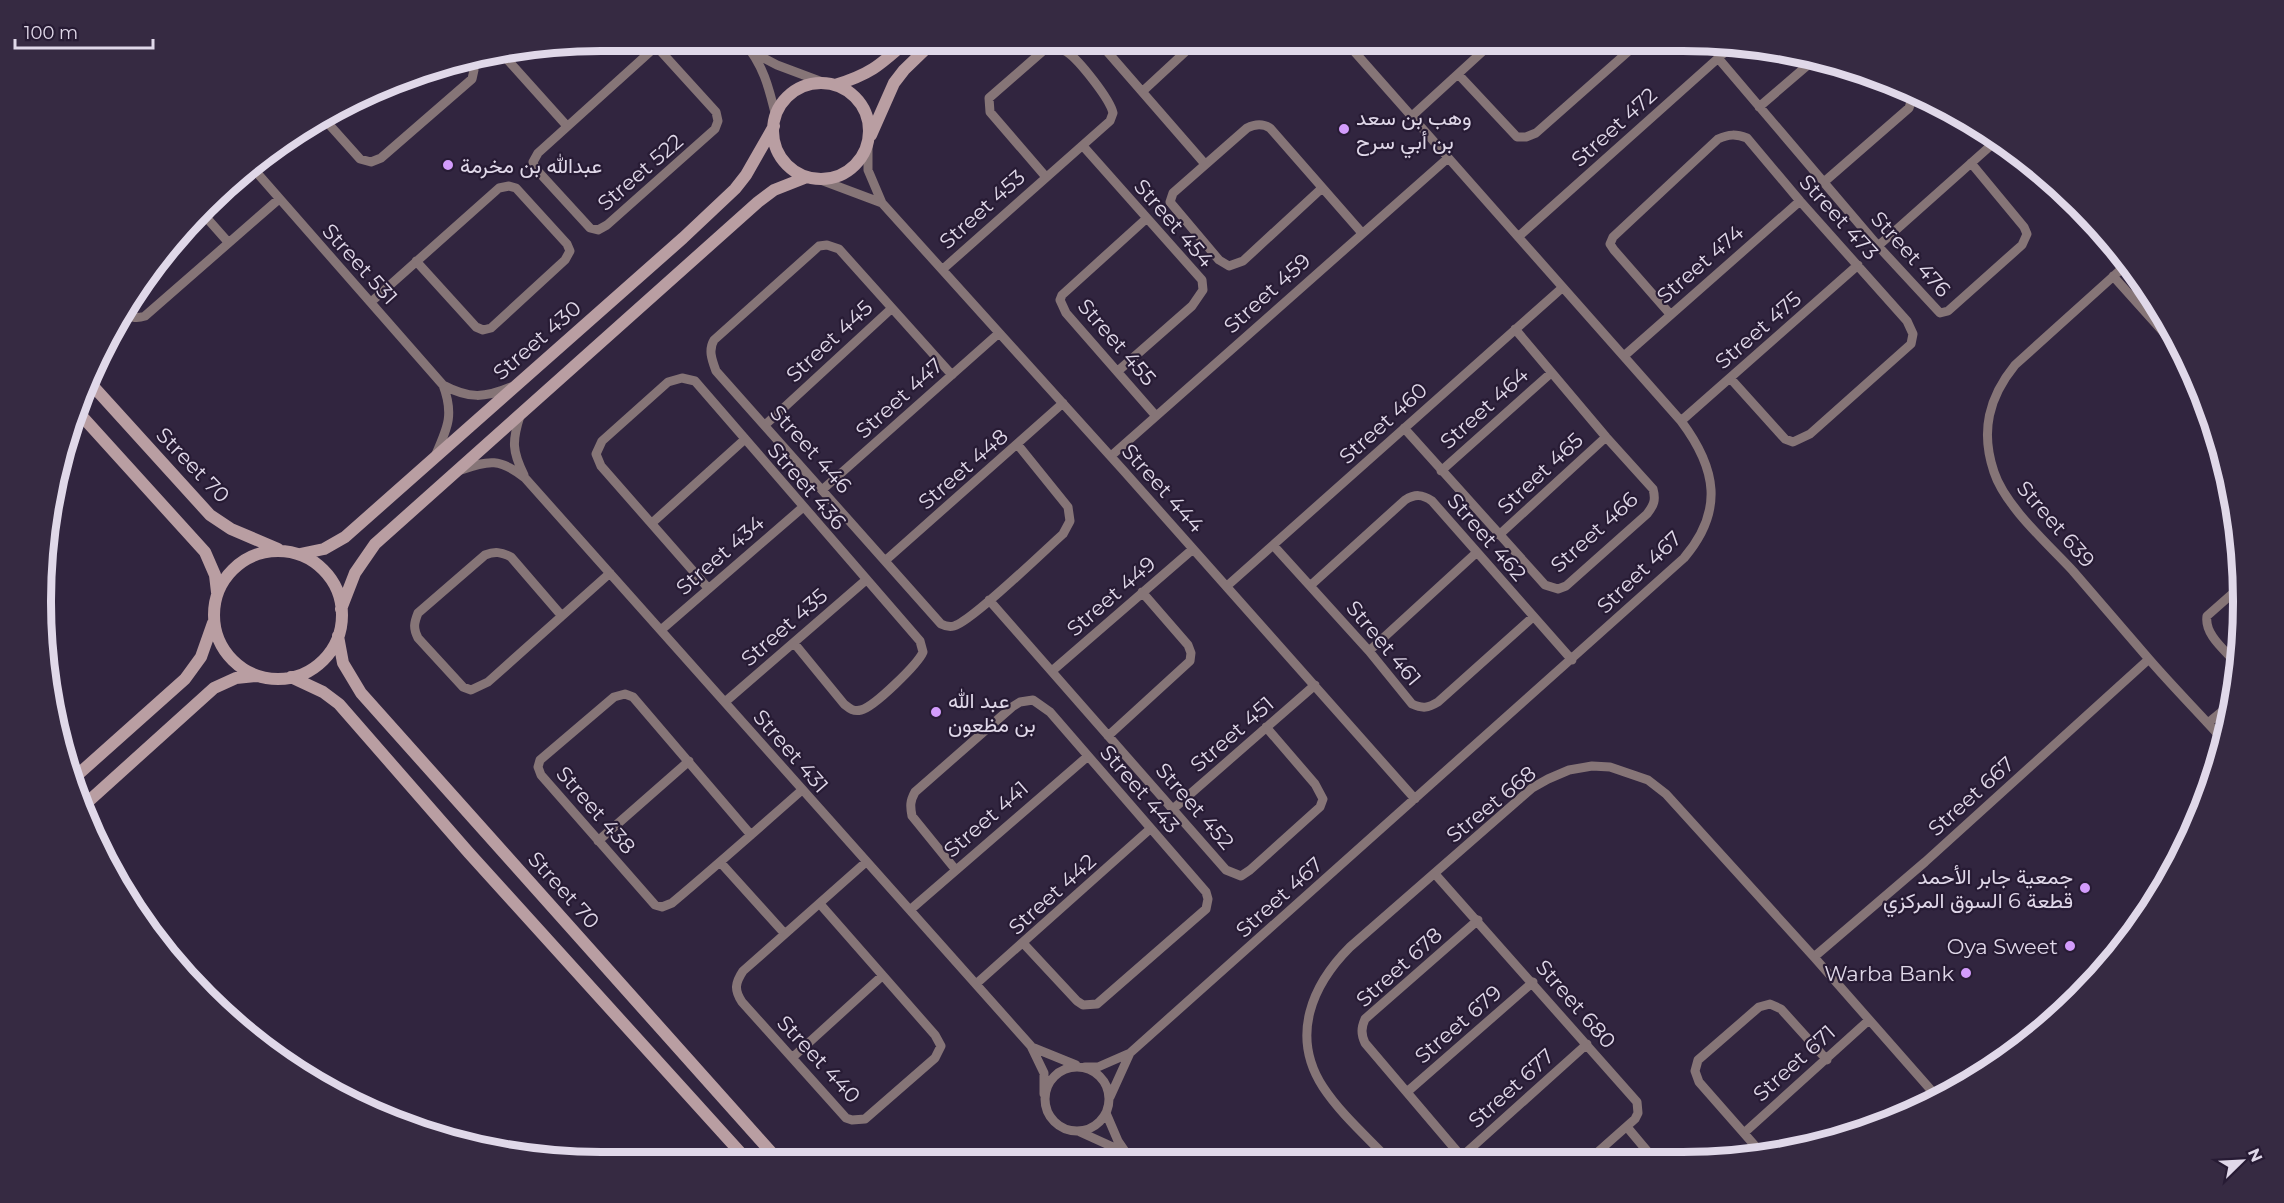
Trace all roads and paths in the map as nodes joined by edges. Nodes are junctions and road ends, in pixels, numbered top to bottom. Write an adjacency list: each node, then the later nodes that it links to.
1 (650, 51): 26 (street, Street 522)
2 (666, 51): 26 (street, Street 522)
3 (896, 51): 19 (main road)
4 (924, 51): 27 (main road)
5 (1043, 51): 34 (street, Street 453)
6 (1064, 51): 28 (street, Street 453)
7 (1107, 51): 20 (street)
8 (1186, 51): 20 (street)
9 (1355, 51): 23 (street, Street 467)
10 (1483, 51): 18 (street)
11 (1629, 51): 18 (street)
12 (754, 53): 19 (street); 24 (street)
13 (1724, 53): 14 (street, Street 472)
14 (1718, 58): 22 (street, Street 476); 44 (street, Street 472)
15 (507, 60): 26 (street)
16 (1807, 66): 22 (street)
17 (473, 67): 25 (street)
18 (1458, 75): 23 (street)
19 (830, 84): 24 (main road); 27 (main road)
20 (1143, 91): 32 (street)
21 (1910, 101): 36 (street)
22 (1759, 107): 36 (street, Street 476)
23 (1412, 116): 30 (street, Street 467)
24 (775, 121): 35 (main road); 67 (main road, Street 430)
25 (328, 124)
26 (567, 126)
27 (868, 143): 35 (main road); 40 (street, Street 444)
28 (1083, 146): 34 (street, Street 453); 42 (street, Street 454)
29 (1990, 146): 31 (street)
30 (1448, 158): 43 (street, Street 459); 44 (street, Street 467)
31 (1971, 163): 46 (street); 46 (street, Street 476)
32 (1205, 164): 37 (street); 37 (street)
33 (257, 173): 38 (street, Street 531)
34 (1046, 177): 49 (street, Street 453)
35 (812, 178): 40 (street, Street 444); 70 (main road, Street 430)
36 (1824, 182): 46 (street, Street 476)
37 (1321, 189): 43 (street)
38 (279, 199): 45 (street); 53 (street, Street 531)
39 (1800, 201): 48 (street, Street 473); 55 (street, Street 474); 55 (street, Street 473)
40 (882, 203): 49 (street, Street 444)
41 (207, 218): 45 (street)
42 (1147, 219): 62 (street, Street 454); 62 (street, Street 455)
43 (1362, 233): 71 (street, Street 459)
44 (1518, 237): 52 (street, Street 467)
45 (228, 242): 56 (street)
46 (1878, 246)
47 (416, 261): 47 (street); 53 (street)
48 (1858, 265): 65 (street, Street 475); 65 (street, Street 473)
49 (943, 269): 60 (street, Street 444)
50 (2121, 269): 51 (street, Street 639)
51 (2113, 276): 57 (street); 112 (street, Street 639)
52 (1562, 288): 59 (street, Street 460); 61 (street, Street 467)
53 (370, 302): 66 (street, Street 531)
54 (891, 309): 64 (street, Street 446); 74 (street, Street 445); 74 (street, Street 446)
55 (1670, 314): 61 (street, Street 474)
56 (131, 317)
57 (2153, 320): 58 (street)
58 (2160, 327)
59 (1515, 329): 63 (street, Street 466); 75 (street, Street 460)
60 (999, 333): 64 (street, Street 447); 69 (street, Street 444)
61 (1624, 356): 73 (street, Street 467)
62 (1118, 371): 71 (street, Street 455)
63 (1551, 373): 76 (street, Street 466); 82 (street, Street 464)
64 (952, 375): 84 (street, Street 447)
65 (1730, 378): 73 (street, Street 475)
66 (443, 385): 67 (street, Street 531); 79 (street, Street 531)
67 (515, 386): 79 (main road, Street 430)
68 (94, 388): 90 (main road, Street 70)
69 (1063, 403): 78 (street, Street 448); 80 (street, Street 444)
70 (520, 416): 81 (main road, Street 430); 83 (street, Street 431)
71 (1156, 416): 80 (street, Street 459)
72 (83, 417): 100 (main road)
73 (1681, 421): 113 (street, Street 467)
74 (765, 425): 84 (street, Street 446)
75 (1404, 428): 82 (street, Street 466); 88 (street, Street 460)
76 (1606, 437): 87 (street, Street 465); 87 (street, Street 466)
77 (744, 440): 85 (street, Street 436); 86 (street); 86 (street, Street 436)
78 (1017, 445): 93 (street, Street 448); 102 (street, Street 446)
79 (436, 456): 92 (main road, Street 430)
80 (1111, 456): 89 (street, Street 444)
81 (458, 471): 83 (street, Street 431); 103 (main road, Street 430)
82 (1441, 471): 87 (street, Street 466)
83 (525, 478): 94 (street, Street 431)
84 (822, 490): 93 (street, Street 446)
85 (802, 508): 95 (street, Street 436); 98 (street, Street 434)
86 (652, 524): 98 (street, Street 436)
87 (1499, 536)
88 (1273, 545): 96 (street, Street 461); 97 (street, Street 460)
89 (1193, 549): 97 (street, Street 444); 99 (street, Street 449)
90 (282, 551): 92 (main road); 100 (main road)
91 (1476, 553): 96 (street, Street 462); 105 (street, Street 462); 110 (street)
92 (300, 555): 103 (main road)
93 (886, 560): 102 (street, Street 446)
94 (610, 573): 104 (street); 107 (street, Street 431)
95 (866, 580): 109 (street, Street 435); 109 (street, Street 436)
96 (1311, 585): 110 (street, Street 461)
97 (1227, 586): 117 (street, Street 444)
98 (708, 588): 107 (street, Street 434)
99 (1142, 592): 114 (street, Street 449); 123 (street)
100 (217, 593): 106 (main road)
101 (2233, 593): 111 (street)
102 (989, 600): 114 (street, Street 452)
103 (341, 609): 108 (main road)
104 (561, 615): 104 (street)
105 (1533, 617): 110 (street, Street 461); 113 (street, Street 462)
106 (214, 619): 115 (main road); 126 (main road)
107 (661, 630): 118 (street, Street 431)
108 (338, 636): 116 (main road); 164 (main road, Street 70)
109 (794, 643): 118 (street, Street 435)
110 (1369, 651)
111 (2230, 656)
112 (2149, 659): 120 (street, Street 639); 143 (street, Street 667)
113 (1572, 660): 128 (street, Street 467)
114 (1053, 671): 123 (street, Street 452)
115 (260, 676): 116 (main road); 129 (main road)
116 (291, 677): 163 (main road)
117 (1314, 685): 121 (street, Street 451); 128 (street, Street 444)
118 (725, 702): 127 (street, Street 431)
119 (2221, 713): 120 (street)
120 (2208, 723): 122 (street, Street 639)
121 (1266, 728): 130 (street, Street 451); 130 (street, Street 452)
122 (2217, 733)
123 (1108, 736): 130 (street, Street 452)
124 (1087, 757): 131 (street, Street 443); 136 (street, Street 441); 136 (street, Street 443)
125 (689, 761): 132 (street, Street 438); 133 (street); 133 (street, Street 438)
126 (79, 774)
127 (802, 790): 132 (street, Street 438); 135 (street, Street 431)
128 (1415, 800): 150 (street, Street 467)
129 (89, 801)
130 (1173, 809)
131 (1150, 830): 142 (street, Street 442); 142 (street, Street 443)
132 (751, 835): 134 (street, Street 438)
133 (598, 841): 134 (street, Street 438)
134 (720, 862): 141 (street)
135 (866, 862): 138 (street, Street 440); 139 (street, Street 431)
136 (955, 869): 139 (street, Street 441)
137 (1435, 874): 140 (street, Street 680); 143 (street, Street 668); 166 (street, Street 668)
138 (820, 904): 141 (street, Street 440); 144 (street, Street 440)
139 (909, 910): 146 (street, Street 431)
140 (1478, 920): 145 (street, Street 680); 154 (street, Street 678)
141 (785, 934): 151 (street, Street 440)
142 (1023, 943): 146 (street, Street 442)
143 (1814, 957): 147 (street, Street 668)
144 (882, 976): 151 (street); 151 (street, Street 440)
145 (1533, 982): 148 (street, Street 680); 154 (street, Street 679)
146 (976, 984): 149 (street, Street 431)
147 (1869, 1020): 152 (street, Street 671); 155 (street, Street 668)
148 (1587, 1044): 159 (street, Street 680); 168 (street, Street 677)
149 (1031, 1046): 153 (street, Street 431); 156 (street, Street 431)
150 (1130, 1053): 153 (street, Street 467); 157 (street, Street 467)
151 (793, 1057)
152 (1827, 1060): 161 (street, Street 671); 161 (street)
153 (1083, 1067): 156 (street); 157 (street)
154 (1407, 1092): 167 (street, Street 678)
155 (1932, 1092)
156 (1044, 1094): 160 (street)
157 (1109, 1100): 158 (street)
158 (1106, 1113): 160 (street); 165 (street)
159 (1627, 1127): 169 (street, Street 680); 170 (street)
160 (1078, 1131): 165 (street)
161 (1744, 1133): 162 (street)
162 (1756, 1147)
163 (740, 1152)
164 (771, 1152)
165 (1124, 1152)
166 (1382, 1152)
167 (1455, 1152)
168 (1467, 1152)
169 (1598, 1152)
170 (1648, 1152)

